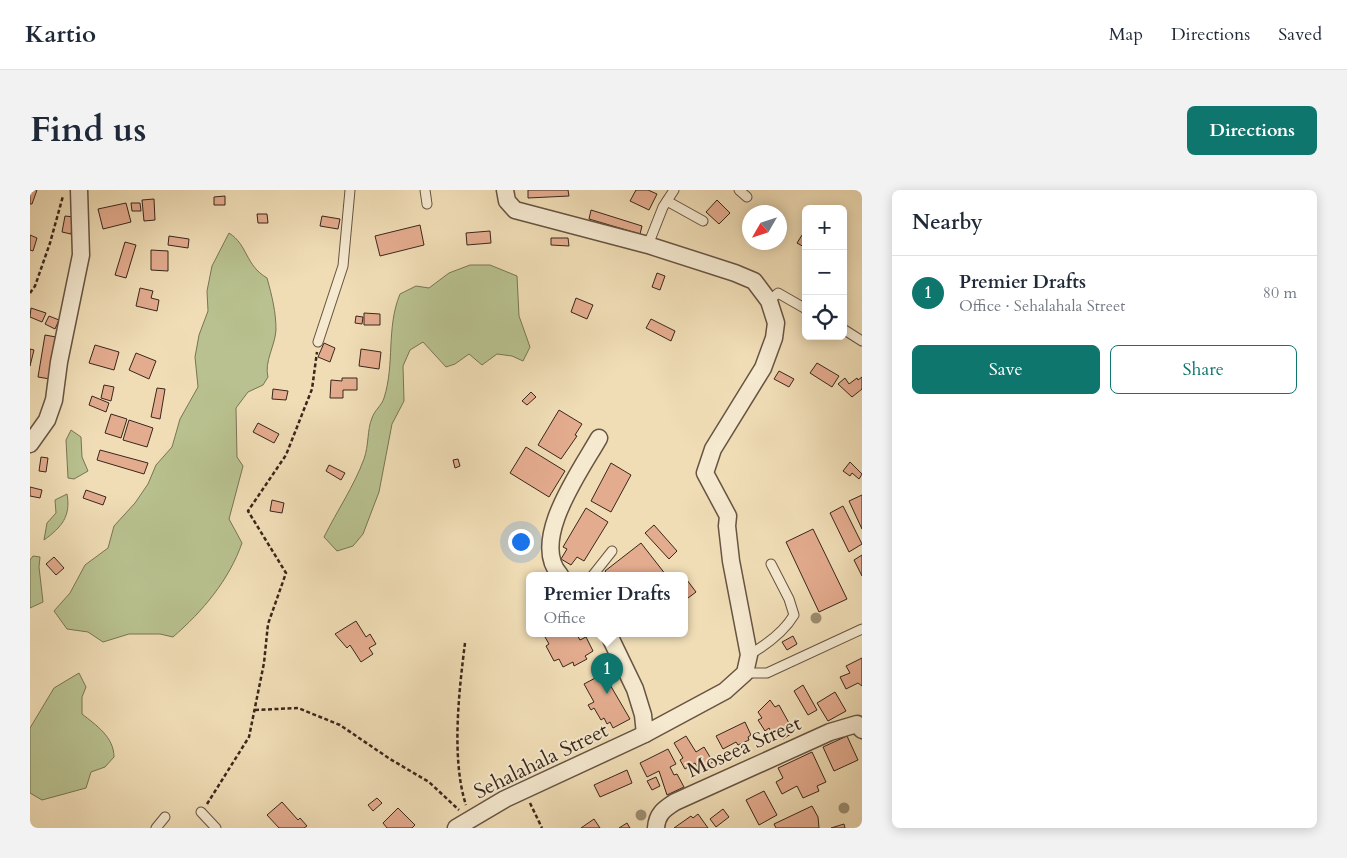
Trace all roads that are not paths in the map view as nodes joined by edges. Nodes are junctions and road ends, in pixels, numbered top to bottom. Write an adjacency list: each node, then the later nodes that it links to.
1 (350, 190): 16 (lane)
2 (425, 190): 9 (lane)
3 (505, 190): 11 (street)
4 (674, 190): 8 (lane)
5 (739, 190): 7 (lane)
6 (73, 191): 18 (street)
7 (747, 197)
8 (667, 202): 10 (lane); 11 (lane)
9 (427, 204)
10 (703, 221)
11 (648, 245): 12 (street)
12 (769, 302): 13 (lane); 25 (street)
13 (802, 307)
14 (847, 332): 15 (lane)
15 (862, 341)
16 (318, 342)
17 (599, 438): 21 (street)
18 (30, 444)
19 (612, 551): 22 (lane)
20 (771, 564): 25 (lane)
21 (557, 572)
22 (594, 572)
23 (862, 629): 26 (lane)
24 (610, 637): 28 (street)
25 (749, 655): 26 (street)
26 (745, 674): 28 (street, Sehalahala Street)
27 (862, 730): 34 (street, Moseea Street)
28 (645, 734): 31 (street, Sehalahala Street)
29 (202, 812): 33 (lane)
30 (165, 818): 32 (lane)
31 (463, 824)
32 (156, 828)
33 (216, 828)
34 (656, 828)

